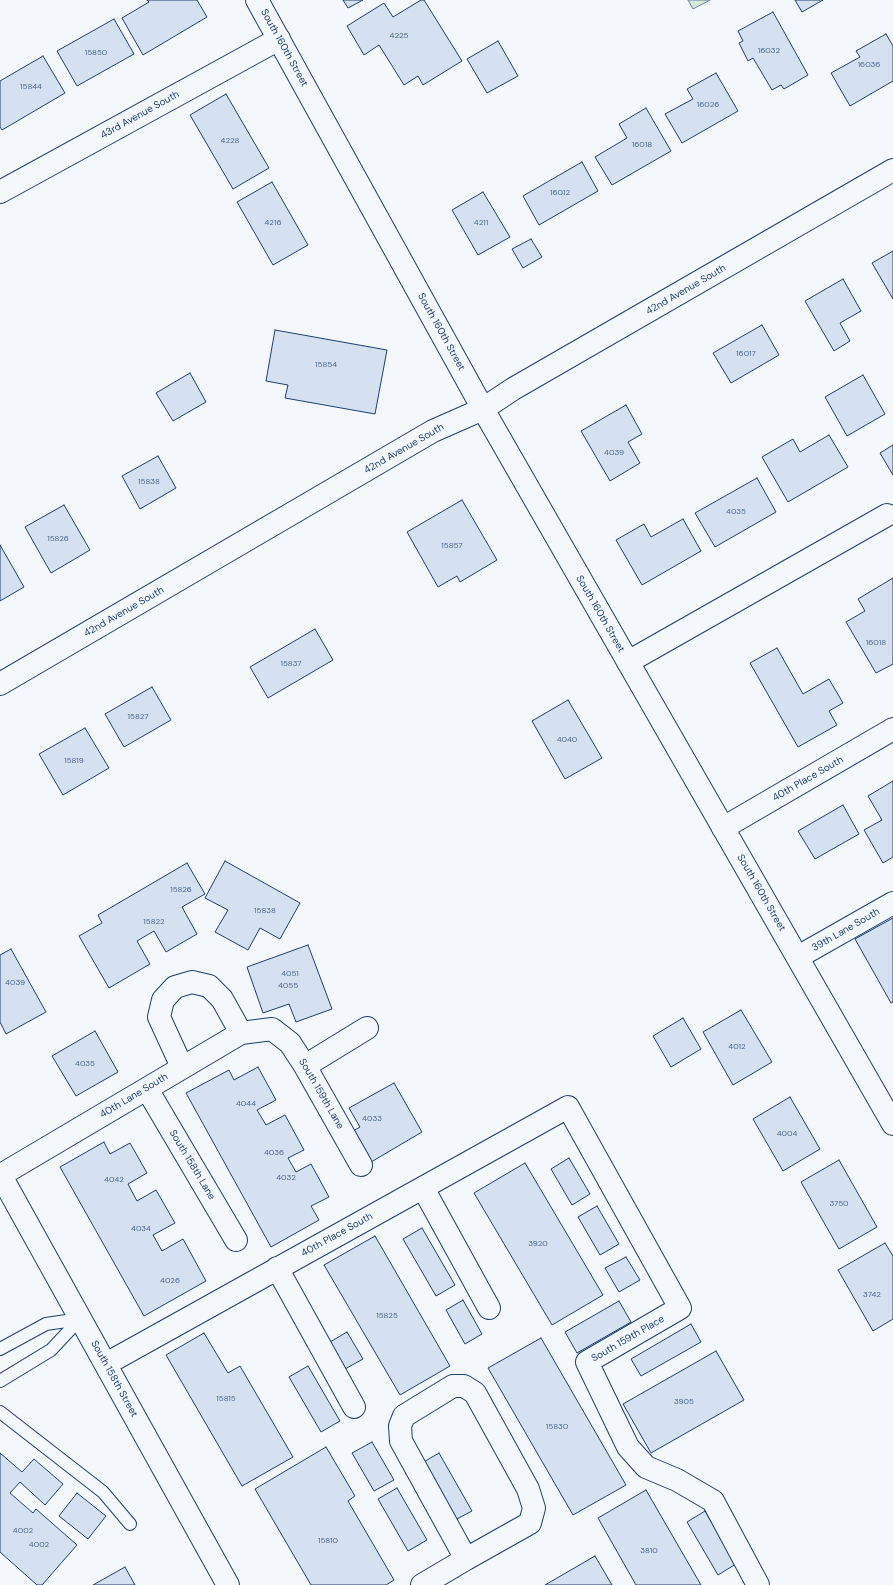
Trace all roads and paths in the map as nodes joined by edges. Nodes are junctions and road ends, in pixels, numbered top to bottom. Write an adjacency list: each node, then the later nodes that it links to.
1 (257, 0): 2 (street, South 160th Street)
2 (279, 39): 4 (street, 43rd Avenue South); 5 (street, South 160th Street)
3 (893, 170): 5 (street, 42nd Avenue South)
4 (0, 192)
5 (483, 409): 7 (street, South 160th Street); 8 (street, 42nd Avenue South)
6 (887, 515): 7 (street, South 160th Street)
7 (628, 662): 10 (street, South 160th Street)
8 (0, 684)
9 (893, 729): 10 (street, 40th Place South)
10 (723, 828): 12 (street, South 160th Street)
11 (893, 903): 12 (street, 39th Lane South)
12 (798, 957): 20 (street, South 160th Street)
13 (367, 1028): 16 (street)
14 (272, 1029): 15 (street, 40th Lane South); 16 (street, South 159th Lane)
15 (240, 1033): 17 (street, 40th Lane South); 17 (street)
16 (305, 1066): 21 (street, South 159th Lane)
17 (182, 1067): 18 (street, 40th Lane South)
18 (147, 1089): 22 (street, 40th Lane South); 24 (street, South 158th Lane)
19 (568, 1107): 23 (street, 40th Place South); 37 (street, South 159th Place)
20 (893, 1124)
21 (362, 1165)
22 (0, 1175): 27 (street, South 158th Street)
23 (423, 1188): 25 (street, 40th Place South); 26 (street)
24 (236, 1240)
25 (278, 1268): 29 (street, 40th Place South); 31 (street)
26 (489, 1308)
27 (80, 1319): 28 (lane); 29 (street, South 158th Street); 30 (lane)
28 (0, 1349)
29 (106, 1364): 35 (street, South 158th Street)
30 (0, 1381)
31 (354, 1407)
32 (0, 1412): 33 (lane)
33 (130, 1524)
34 (466, 1559): 34 (street); 36 (street)
35 (228, 1585)
36 (422, 1585)
37 (758, 1585)

